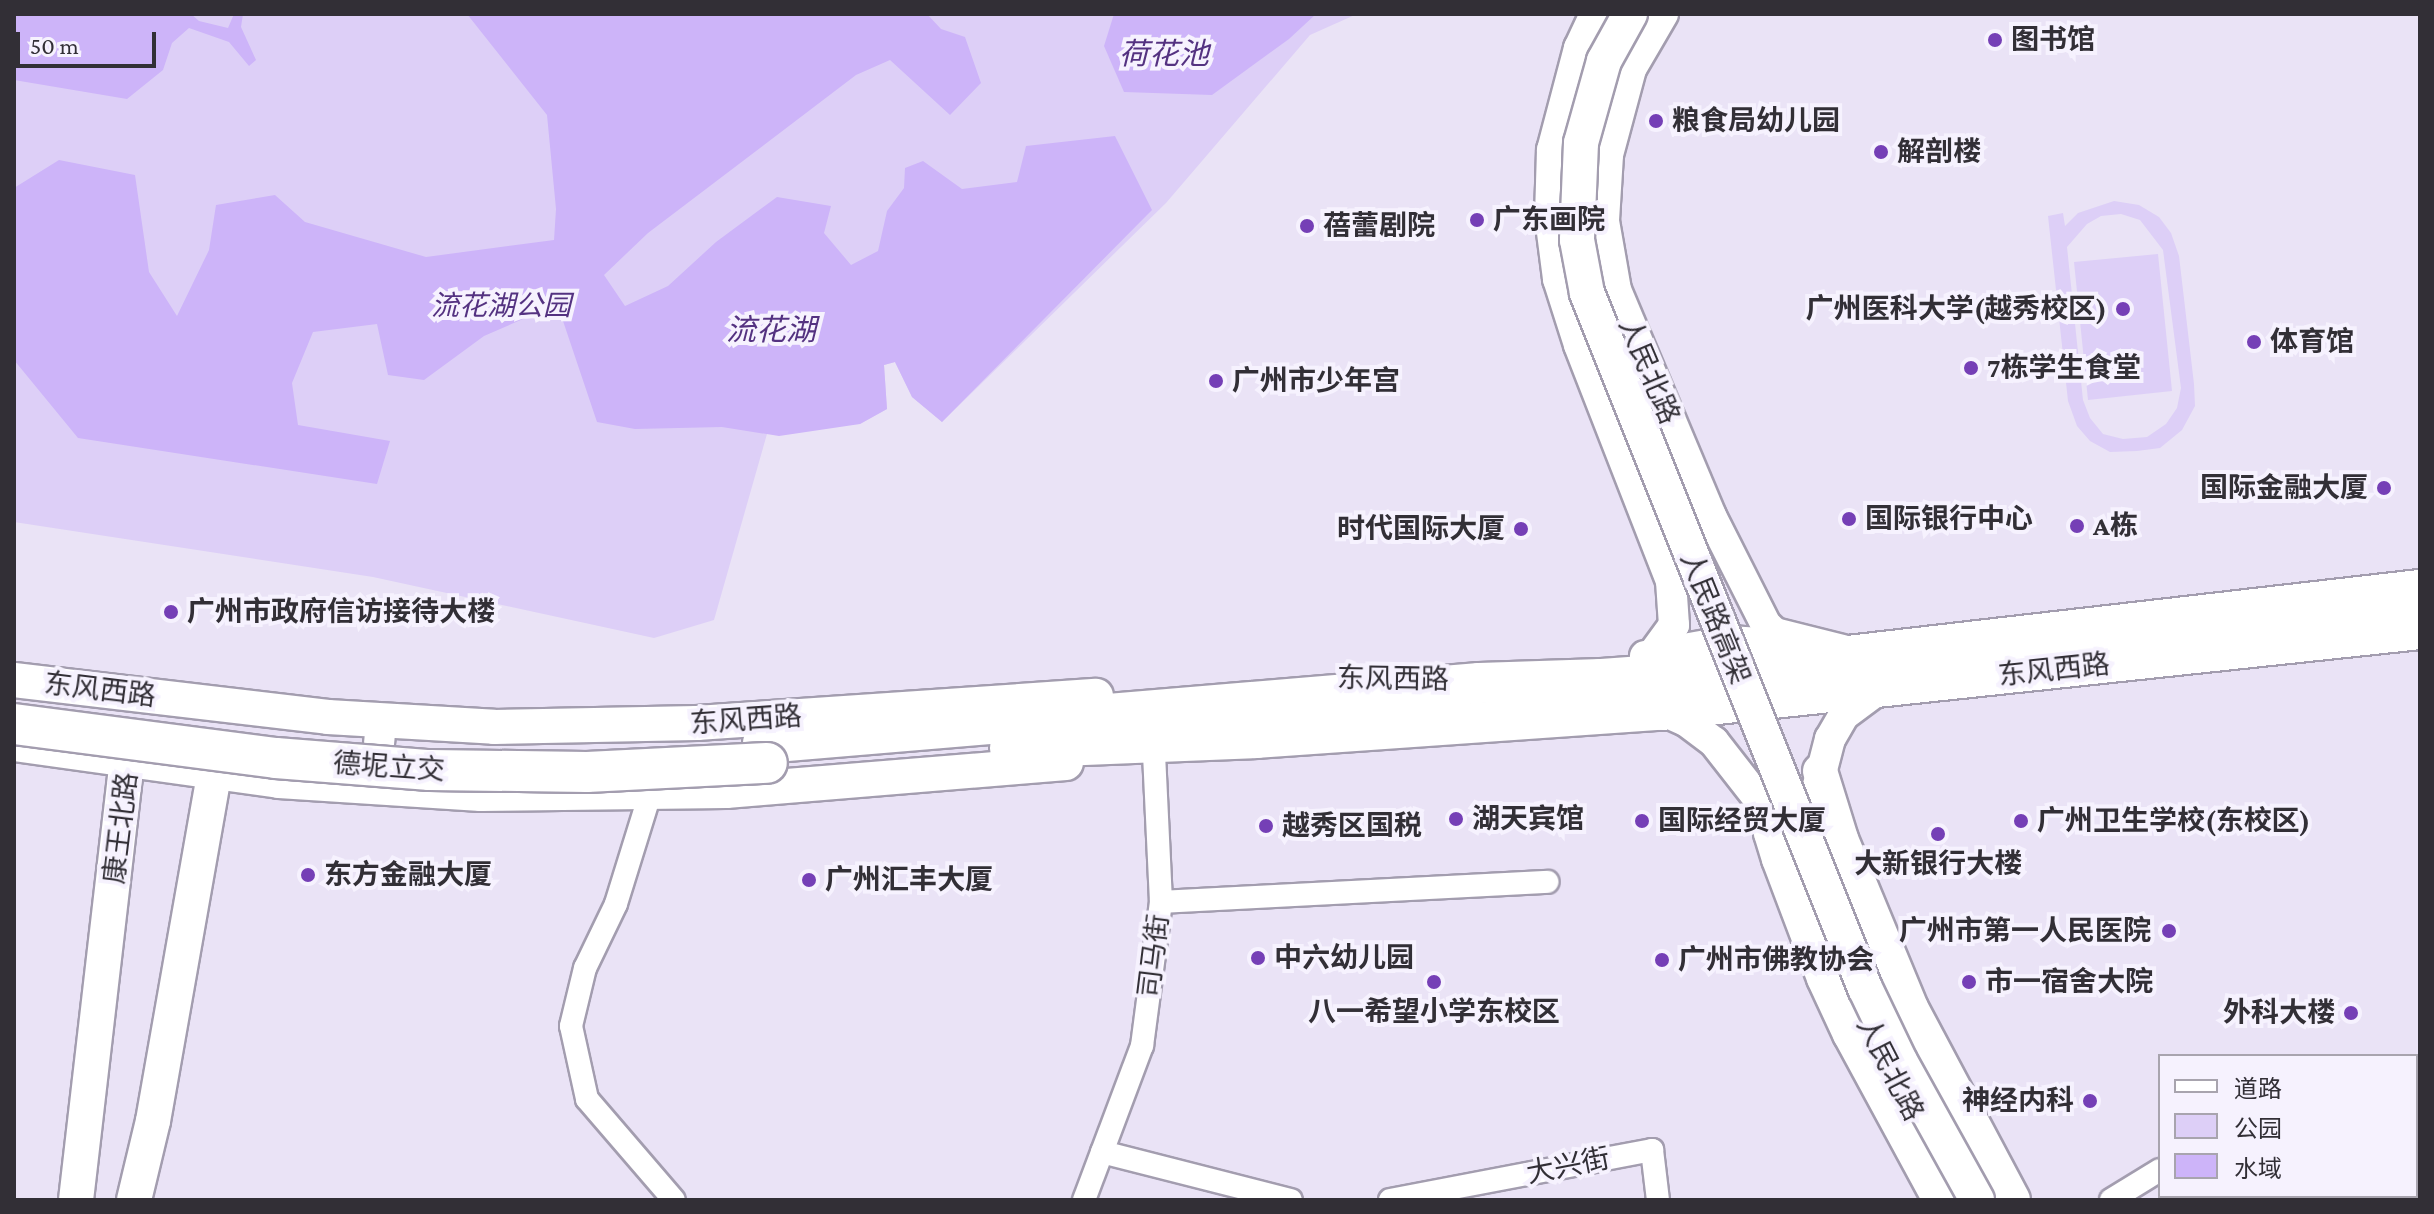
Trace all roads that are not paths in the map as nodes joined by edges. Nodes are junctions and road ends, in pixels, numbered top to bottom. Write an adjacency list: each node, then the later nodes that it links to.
1 (1595, 14): 5 (main road)
2 (1630, 14): 41 (main road, 人民路高架, bridge)
3 (1663, 14): 4 (main road, 人民北路)
4 (1711, 516): 5 (main road); 8 (main road, 人民北路)
5 (1649, 522): 9 (main road)
6 (2414, 587): 8 (highway, 东风西路)
7 (2420, 629): 12 (highway, 东风西路)
8 (1857, 653): 9 (main road); 11 (highway, 东风西路)
9 (1652, 655): 11 (main road)
10 (14, 680): 13 (main road, 东风西路)
11 (1479, 683): 16 (main road, 东风西路); 20 (highway, 东风西路)
12 (1879, 689): 15 (highway, 东风西路); 24 (main road)
13 (179, 700): 16 (main road, 东风西路); 22 (main road, 康王北路); 23 (main road)
14 (14, 702): 20 (highway, 德坭立交)
15 (1661, 710): 18 (highway, 东风西路); 27 (main road, 人民北路)
16 (381, 722): 25 (main road)
17 (14, 724): 20 (highway, 德坭立交, bridge)
18 (1257, 738): 20 (highway, 东风西路); 21 (main road, 东风西路)
19 (14, 744): 22 (main road, 东风西路)
20 (765, 753)
21 (1154, 753): 26 (main road, 东风西路); 29 (street, 司马街)
22 (127, 761): 23 (main road, 东风西路); 32 (main road, 康王北路)
23 (214, 774): 25 (main road, 东风西路); 33 (main road)
24 (1818, 785): 27 (main road); 42 (main road, 人民北路); 43 (main road)
25 (375, 789): 26 (main road, 东风西路)
26 (650, 794): 34 (street)
27 (1773, 814): 39 (main road); 40 (main road, 人民北路)
28 (1547, 882): 29 (street)
29 (1161, 902): 30 (street, 司马街)
30 (1102, 1152): 35 (street, 司马街); 36 (street)
31 (2158, 1171): 44 (street)
32 (76, 1200)
33 (134, 1200)
34 (674, 1200)
35 (1084, 1200)
36 (1291, 1200)
37 (1390, 1200): 38 (street, 大兴街)
38 (1658, 1200)
39 (1940, 1200)
40 (1959, 1200)
41 (1977, 1200)
42 (1990, 1200)
43 (2013, 1200)
44 (2111, 1200)

